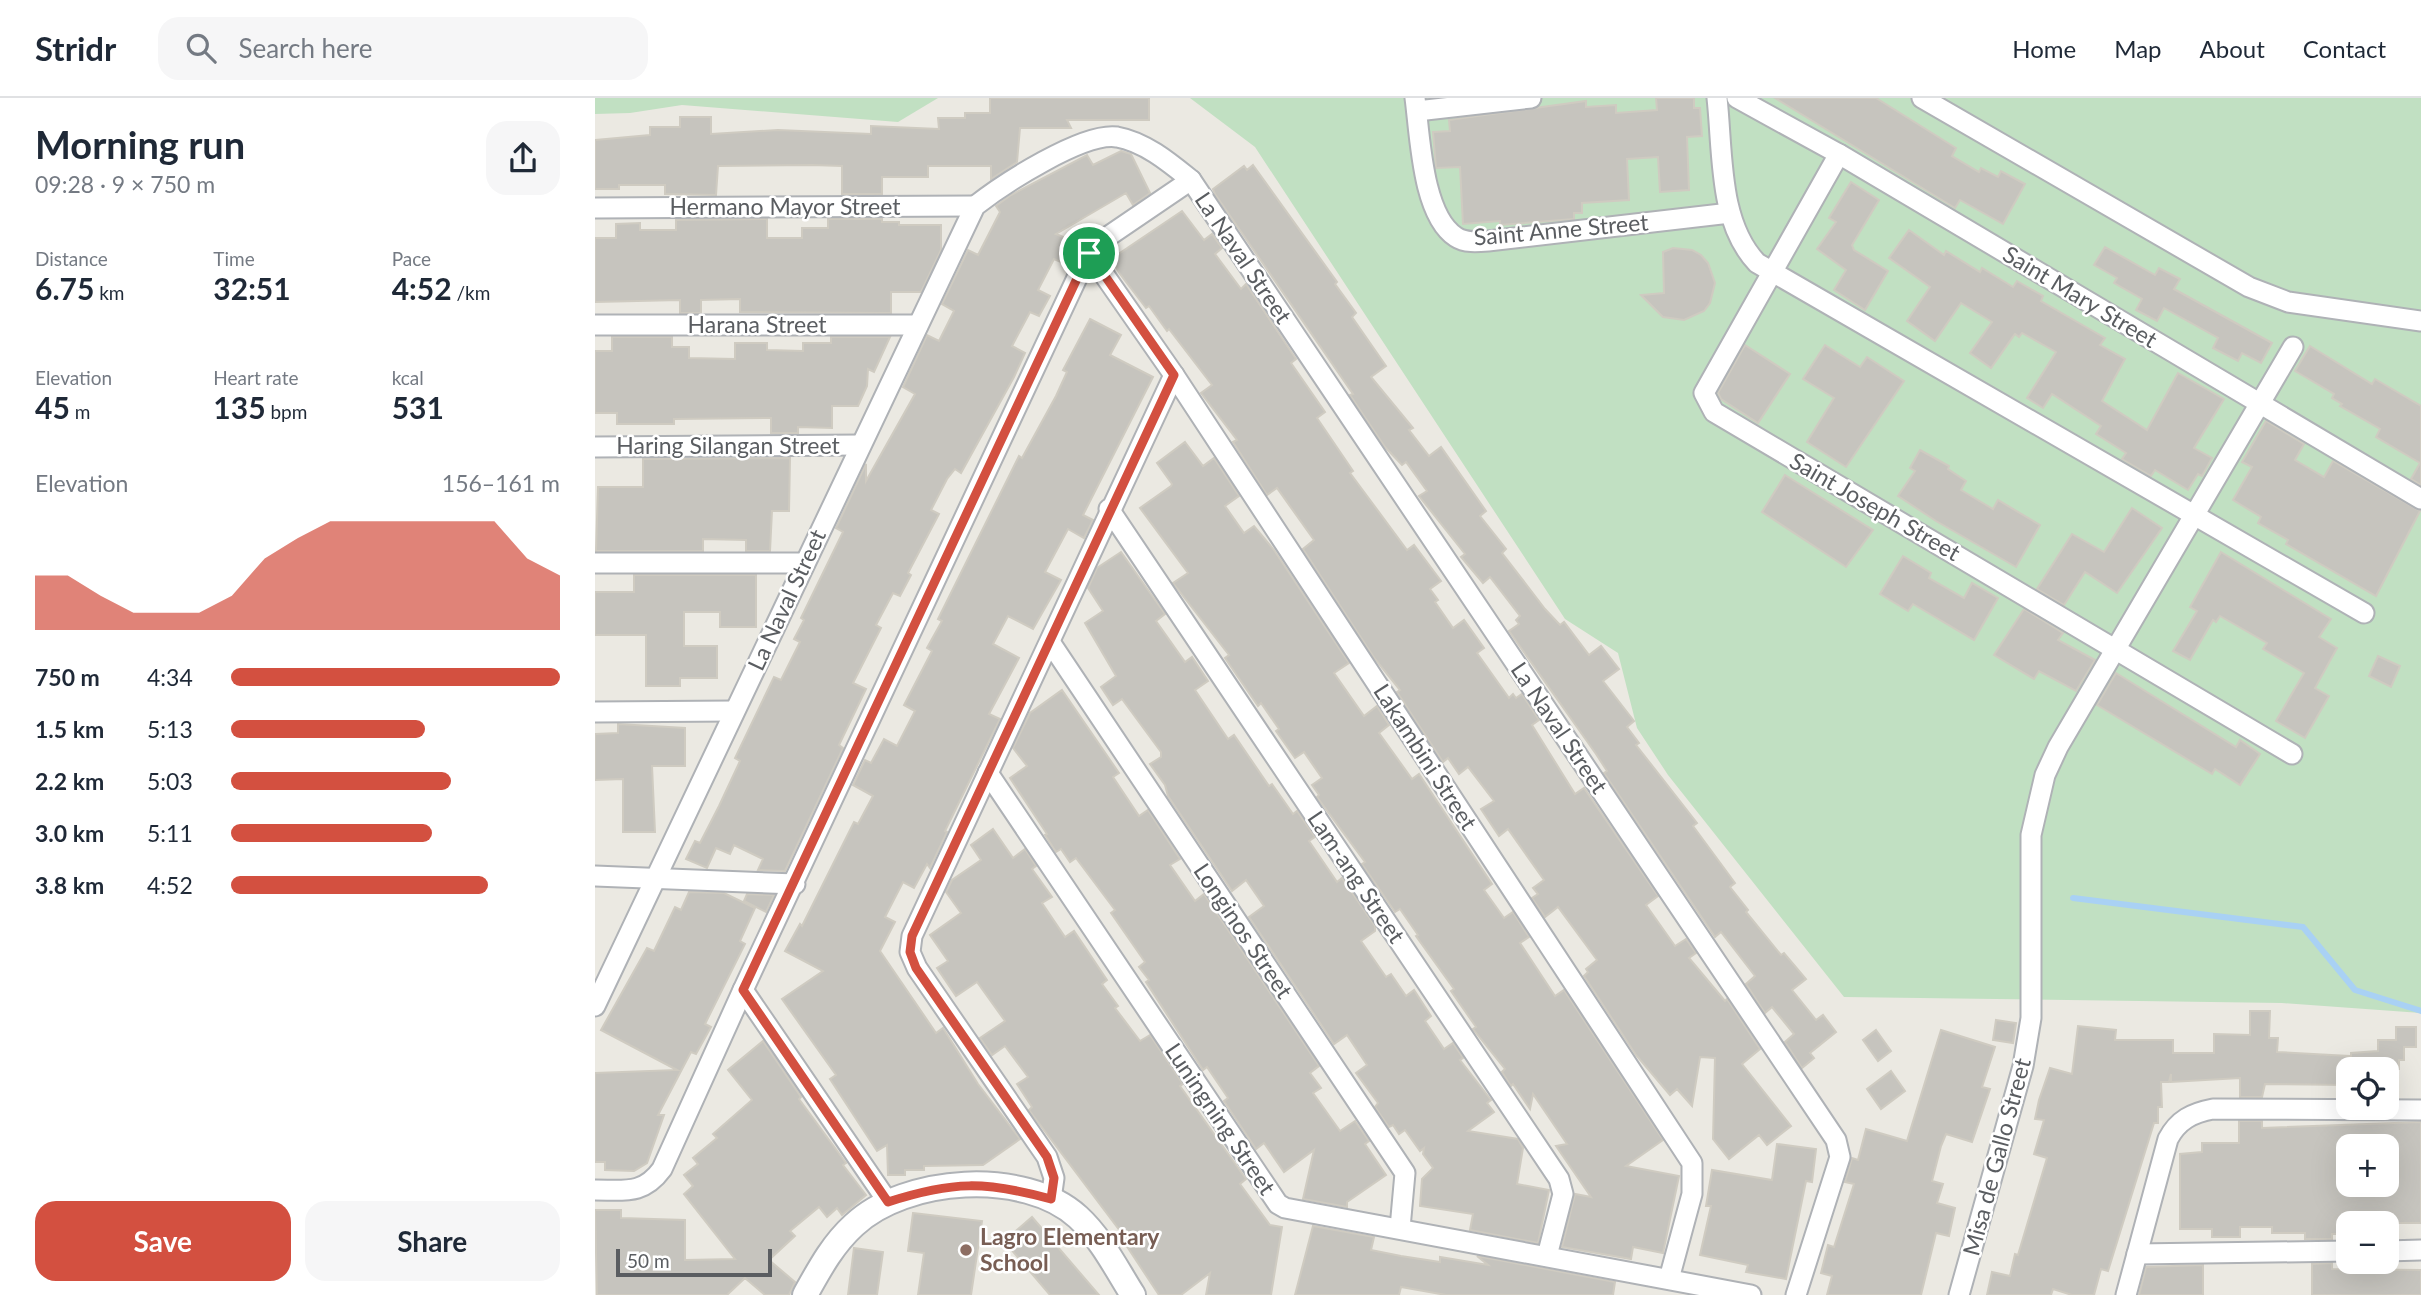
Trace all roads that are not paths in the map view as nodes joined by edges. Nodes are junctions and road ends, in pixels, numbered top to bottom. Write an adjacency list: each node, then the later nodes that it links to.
1 (1531, 98): 5 (street)
2 (1717, 98): 10 (street)
3 (1737, 98): 6 (street, Saint Mary Street)
4 (1922, 98): 13 (street)
5 (1416, 105): 10 (street, Saint Anne Street)
6 (1839, 153): 12 (street, Saint Joseph Street); 18 (street, Saint Mary Street)
7 (1191, 180): 8 (street, La Naval Street); 11 (street); 52 (street, La Naval Street)
8 (975, 206): 9 (street, Hermano Mayor Street); 15 (street, La Naval Street)
9 (595, 208)
10 (1730, 213): 12 (street)
11 (1089, 253): 17 (street, Lakambini Street); 35 (street)
12 (1772, 273): 23 (street); 28 (street, Saint Joseph Street)
13 (2421, 321)
14 (595, 325): 15 (street, Harana Street)
15 (918, 325): 19 (street, La Naval Street)
16 (2293, 347): 18 (street, Misa de Gallo Street)
17 (1174, 375): 22 (street); 48 (street, Lakambini Street)
18 (2260, 403): 21 (street, Saint Mary Street); 23 (street, Misa de Gallo Street)
19 (860, 445): 20 (street, Haring Silangan Street); 25 (street, La Naval Street)
20 (595, 447)
21 (2421, 499)
22 (1109, 509): 27 (street); 47 (street, Lam-ang Street)
23 (2195, 516): 26 (street); 28 (street, Misa de Gallo Street)
24 (595, 563): 25 (street)
25 (805, 563): 29 (street, La Naval Street)
26 (2364, 613)
27 (1050, 642): 32 (street); 42 (street, Longinos Street)
28 (2117, 650): 31 (street, Saint Joseph Street); 53 (street, Misa de Gallo Street)
29 (734, 711): 30 (street); 34 (street, La Naval Street)
30 (595, 712)
31 (2292, 754)
32 (988, 773): 40 (street); 42 (street, Luningning Street)
33 (595, 876): 34 (street)
34 (656, 876): 35 (street); 37 (street, La Naval Street)
35 (795, 884): 36 (street)
36 (743, 990): 39 (street); 41 (street)
37 (595, 1006)
38 (2421, 1110): 46 (street)
39 (595, 1190)
40 (1051, 1199): 41 (street); 50 (street)
41 (888, 1202): 49 (street)
42 (1400, 1228): 47 (street, Luningning Street)
43 (2421, 1250): 45 (street)
44 (2336, 1251): 46 (street)
45 (2399, 1251)
46 (2137, 1254): 54 (street)
47 (1547, 1256): 48 (street, Luningning Street)
48 (1669, 1279): 51 (street, Luningning Street)
49 (805, 1295)
50 (1133, 1295)
51 (1751, 1295)
52 (1796, 1295)
53 (1959, 1295)
54 (2126, 1295)

